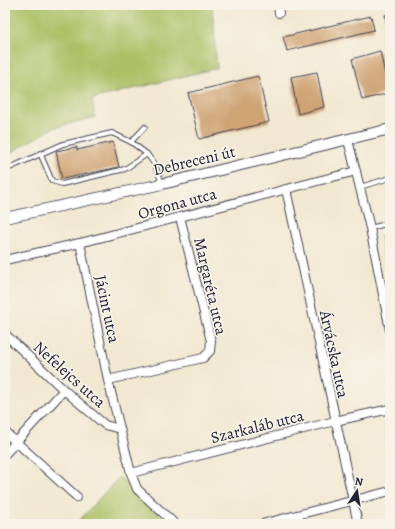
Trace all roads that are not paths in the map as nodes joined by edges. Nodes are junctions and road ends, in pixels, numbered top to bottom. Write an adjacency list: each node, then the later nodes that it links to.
1 (145, 127): 4 (lane)
2 (390, 129): 3 (street, Debreceni út)
3 (348, 140): 8 (street); 10 (street, Debreceni út)
4 (131, 142): 5 (lane); 6 (lane)
5 (40, 153): 6 (lane); 7 (lane)
6 (147, 154): 10 (lane)
7 (5, 170)
8 (356, 171): 11 (street); 12 (street, Orgona utca)
9 (390, 178): 11 (lane)
10 (162, 184): 14 (street, Debreceni út)
11 (360, 186): 16 (street)
12 (286, 189): 13 (street, Orgona utca); 24 (street, Árvácska utca)
13 (180, 217): 17 (street, Orgona utca); 21 (street, Margaréta utca)
14 (5, 218)
15 (390, 223): 16 (lane)
16 (370, 228): 19 (street)
17 (80, 243): 18 (street, Orgona utca); 21 (street, Jácint utca)
18 (5, 260)
19 (390, 330)
20 (5, 334): 22 (street, Nefelejcs utca)
21 (108, 380): 25 (street, Nefelejcs utca)
22 (64, 390): 25 (street, Nefelejcs utca); 27 (street)
23 (390, 409): 24 (street, Szarkaláb utca)
24 (334, 421): 29 (street, Szarkaláb utca); 32 (street, Árvácska utca)
25 (120, 429): 29 (street, Nefelejcs utca)
26 (5, 432): 27 (street)
27 (16, 442): 28 (street); 31 (street)
28 (5, 454)
29 (131, 473): 33 (street, Nefelejcs utca)
30 (390, 491): 32 (street)
31 (77, 497)
32 (352, 501): 34 (street); 35 (street, Árvácska utca)
33 (174, 524)
34 (262, 524)
35 (358, 524)

